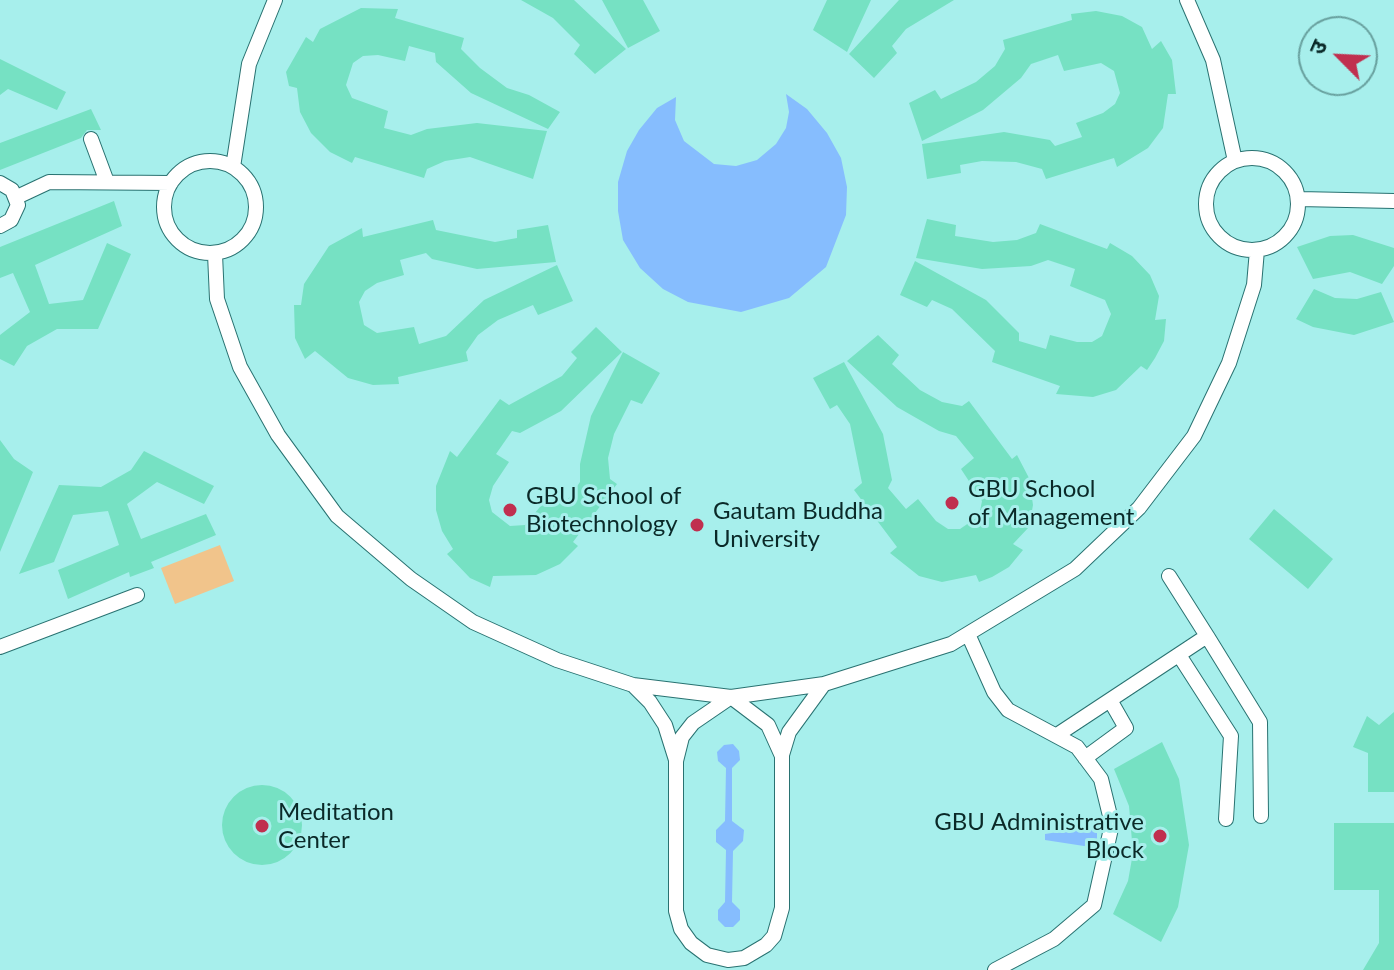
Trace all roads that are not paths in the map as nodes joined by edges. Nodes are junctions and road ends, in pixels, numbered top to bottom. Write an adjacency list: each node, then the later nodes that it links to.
1 (275, 0): 5 (lane)
2 (1187, 0): 4 (lane)
3 (91, 139): 6 (lane)
4 (1235, 161): 10 (lane); 13 (lane)
5 (233, 167): 8 (lane); 14 (lane)
6 (107, 182): 8 (lane); 9 (lane)
7 (0, 183): 9 (lane)
8 (171, 183): 14 (lane)
9 (17, 197): 12 (lane)
10 (1299, 199): 11 (lane); 13 (lane)
11 (1394, 201)
12 (0, 226)
13 (1257, 250): 17 (lane)
14 (215, 254): 22 (lane)
15 (1169, 576): 18 (lane)
16 (137, 595): 19 (lane)
17 (968, 634): 21 (lane); 25 (lane)
18 (1207, 636): 20 (lane); 29 (lane)
19 (0, 647)
20 (1179, 655): 24 (lane); 30 (lane)
21 (824, 684): 23 (lane); 26 (lane)
22 (633, 685): 23 (lane); 28 (lane)
23 (731, 697): 26 (lane); 28 (lane)
24 (1110, 700): 25 (lane); 27 (lane)
25 (1057, 735): 27 (lane)
26 (782, 756): 32 (lane)
27 (1085, 758): 34 (lane)
28 (676, 761): 31 (lane)
29 (1261, 816)
30 (1226, 819)
31 (707, 955): 32 (lane); 33 (lane)
32 (743, 964)
33 (713, 970)
34 (995, 970)

